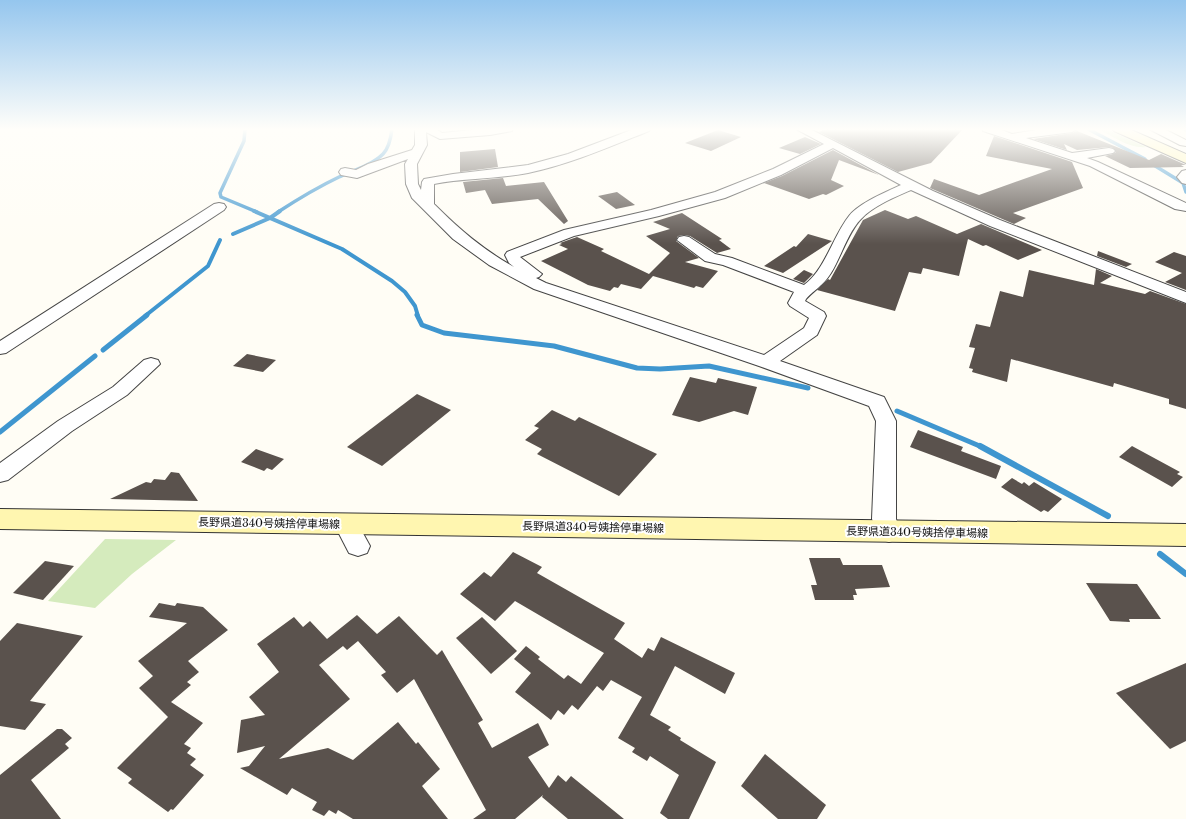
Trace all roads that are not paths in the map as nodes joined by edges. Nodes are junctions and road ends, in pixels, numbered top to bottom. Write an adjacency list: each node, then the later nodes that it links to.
1 (371, 167): 7 (street)
2 (411, 167): 11 (street)
3 (533, 167): 11 (street)
4 (787, 167): 15 (street)
5 (876, 167): 10 (street)
6 (1101, 167): 13 (street)
7 (351, 173)
8 (1186, 174): 9 (street)
9 (1186, 180)
10 (910, 186): 16 (street); 17 (street)
11 (427, 204): 15 (street)
12 (219, 207): 18 (street)
13 (1186, 207)
14 (684, 240): 16 (street)
15 (540, 286): 19 (street)
16 (805, 290): 19 (street)
17 (1186, 298)
18 (0, 349)
19 (766, 362): 23 (street)
20 (151, 364): 21 (street)
21 (0, 474)
22 (0, 519): 23 (main road, 長野県道340号姨捨停車場線)
23 (890, 532): 24 (main road, 長野県道340号姨捨停車場線)
24 (1186, 535)

